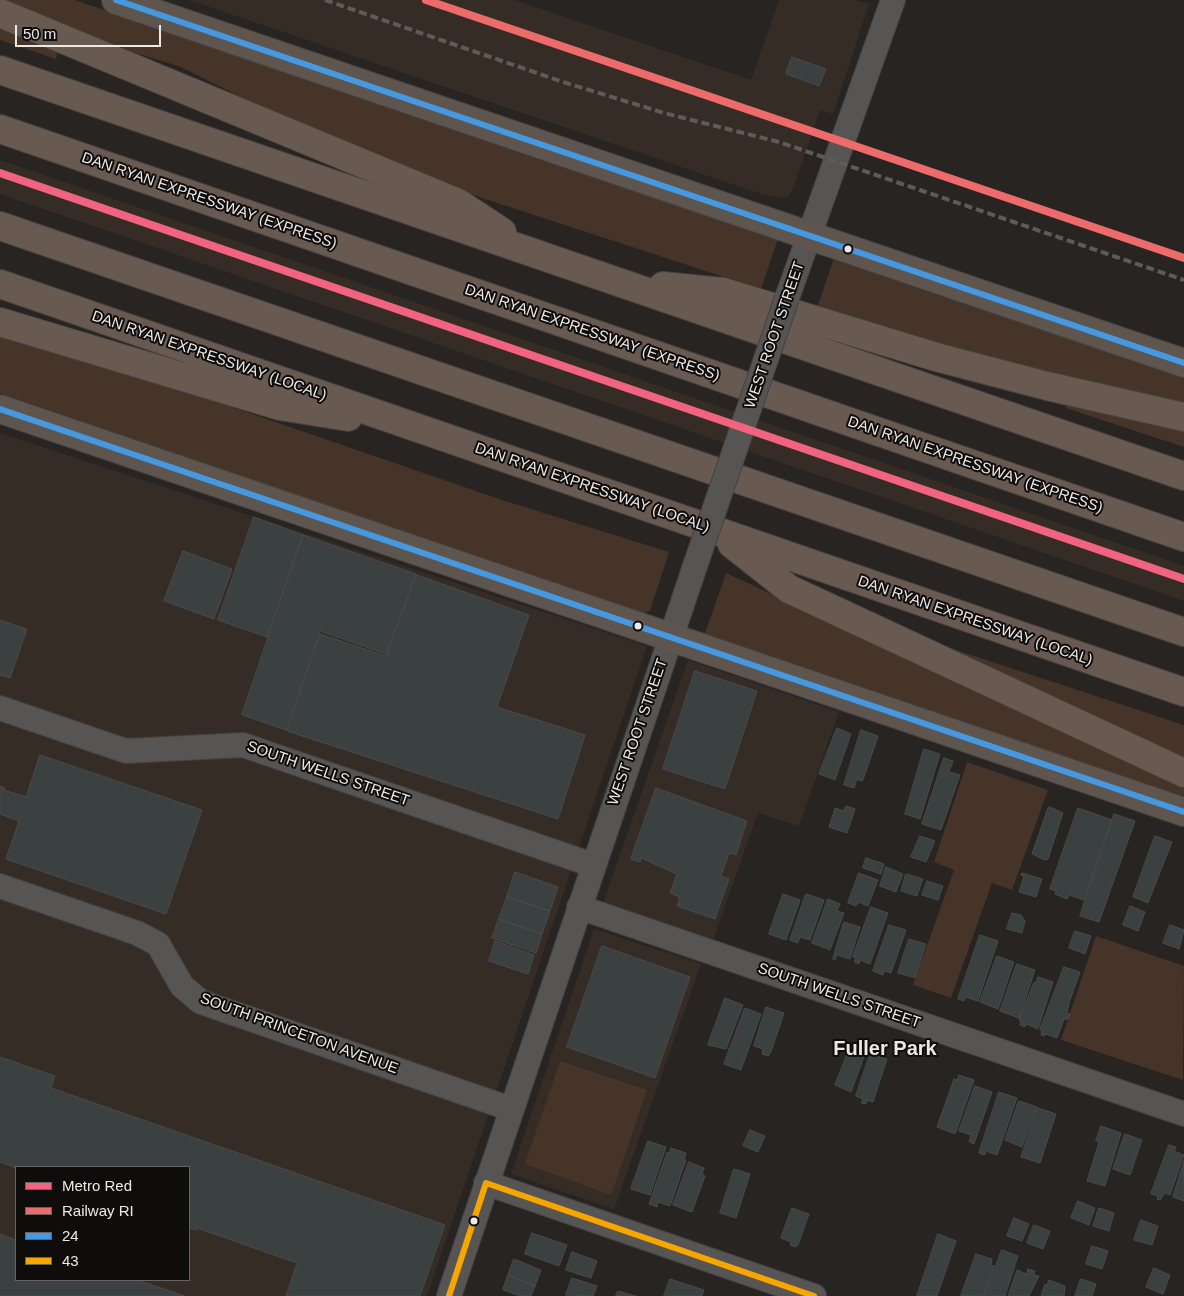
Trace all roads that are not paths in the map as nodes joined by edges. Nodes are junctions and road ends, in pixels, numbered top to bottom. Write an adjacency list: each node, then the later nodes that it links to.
1 (116, 0): 7 (main road)
2 (893, 0): 7 (street, WEST ROOT STREET)
3 (0, 12): 8 (highway)
4 (0, 70): 8 (highway)
5 (0, 129): 18 (highway, DAN RYAN EXPRESSWAY (EXPRESS))
6 (0, 226): 19 (highway)
7 (810, 234): 12 (main road); 20 (street, WEST ROOT STREET, bridge)
8 (532, 252): 9 (highway)
9 (617, 282): 14 (highway); 16 (highway)
10 (0, 284): 15 (highway, DAN RYAN EXPRESSWAY (LOCAL))
11 (0, 322): 15 (highway)
12 (1184, 363)
13 (0, 409): 20 (main road)
14 (1184, 417)
15 (429, 431): 17 (highway, DAN RYAN EXPRESSWAY (LOCAL))
16 (1184, 476)
17 (717, 532): 21 (highway, DAN RYAN EXPRESSWAY (LOCAL)); 23 (highway)
18 (1184, 537)
19 (1184, 632)
20 (670, 639): 24 (main road); 25 (street, WEST ROOT STREET)
21 (1184, 692)
22 (0, 708): 25 (street, SOUTH WELLS STREET)
23 (1184, 772)
24 (1184, 812)
25 (593, 865): 27 (street, WEST ROOT STREET)
26 (0, 886): 28 (street, SOUTH PRINCETON AVENUE)
27 (579, 908): 28 (street, WEST ROOT STREET); 29 (street, SOUTH WELLS STREET)
28 (511, 1109): 30 (street, WEST ROOT STREET)
29 (1184, 1114)
30 (486, 1183): 31 (street); 32 (street, WEST ROOT STREET)
31 (766, 1288): 33 (street)
32 (449, 1296)
33 (814, 1296)

